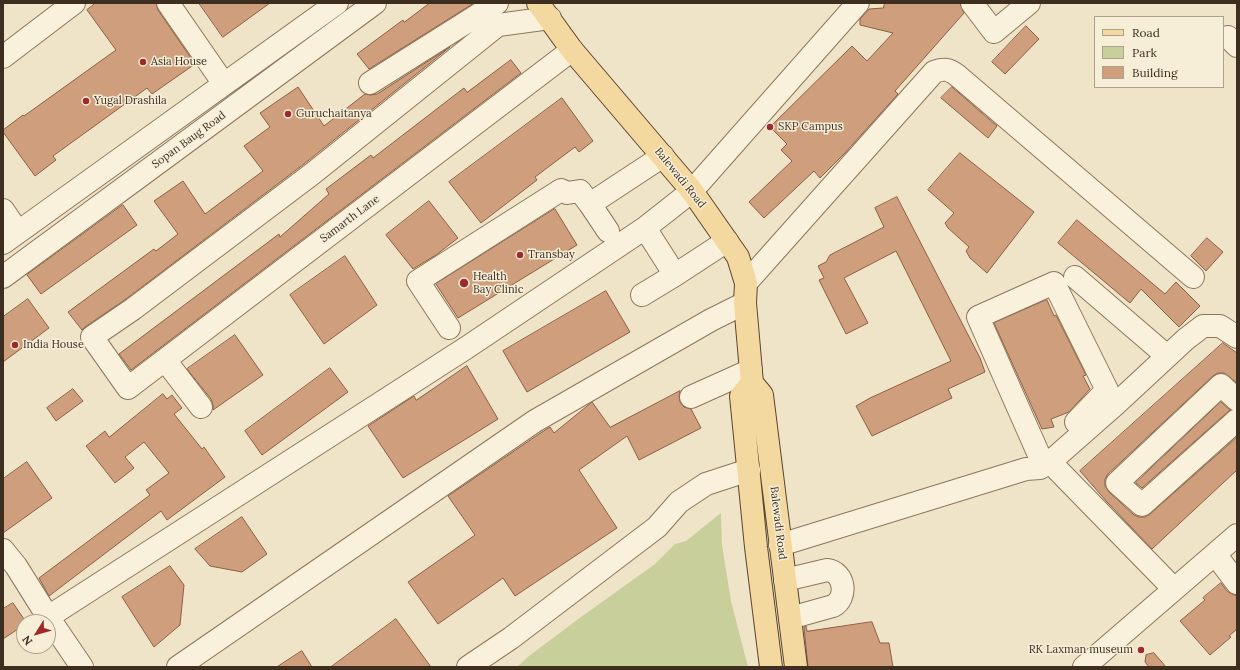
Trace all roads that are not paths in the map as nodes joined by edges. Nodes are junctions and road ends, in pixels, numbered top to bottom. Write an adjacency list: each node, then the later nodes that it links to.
1 (74, 3): 11 (street)
2 (168, 3): 13 (street)
3 (337, 3): 13 (street)
4 (375, 3): 23 (street, Sopan Baug Road)
5 (498, 3): 12 (street)
6 (858, 3): 15 (street)
7 (972, 3): 8 (street)
8 (1028, 3)
9 (544, 11): 10 (main road, Balewadi Road); 31 (street, Samarth Lane)
10 (572, 50): 14 (main road, Balewadi Road); 31 (street, Samarth Lane)
11 (3, 57)
12 (370, 83)
13 (224, 84): 20 (street)
14 (663, 156): 15 (main road, Balewadi Road); 16 (street)
15 (692, 191): 18 (street); 21 (main road, Balewadi Road)
16 (590, 204): 19 (street); 28 (street)
17 (3, 210): 20 (street)
18 (645, 228): 22 (street); 49 (street)
19 (608, 231)
20 (11, 238)
21 (727, 240): 22 (street); 26 (main road, Balewadi Road)
22 (675, 275): 27 (street)
23 (3, 277)
24 (1075, 277): 30 (street)
25 (1193, 277): 26 (street)
26 (746, 293): 32 (main road, Balewadi Road); 54 (street)
27 (642, 295)
28 (449, 328)
29 (1237, 337): 30 (street)
30 (1167, 356): 37 (street)
31 (165, 360): 35 (street)
32 (751, 376): 33 (street); 38 (main road); 42 (main road, Balewadi Road)
33 (691, 397)
34 (1237, 400): 39 (street)
35 (201, 407)
36 (1237, 420): 39 (street)
37 (1038, 462): 37 (street); 40 (street); 42 (street)
38 (749, 470): 55 (street); 56 (main road)
39 (1130, 495): 40 (street)
40 (1106, 519): 47 (street)
41 (1237, 535): 44 (street)
42 (780, 545): 45 (main road, Balewadi Road)
43 (3, 550): 48 (street)
44 (1215, 554): 46 (street); 47 (street)
45 (785, 580): 50 (main road, Balewadi Road); 50 (street)
46 (1237, 583)
47 (1174, 589): 52 (street)
48 (47, 614)
49 (51, 614)
50 (790, 618): 57 (main road, Balewadi Road)
51 (56, 628): 53 (street)
52 (1094, 664)
53 (82, 667)
54 (178, 667)
55 (468, 667)
56 (771, 667)
57 (796, 667)

